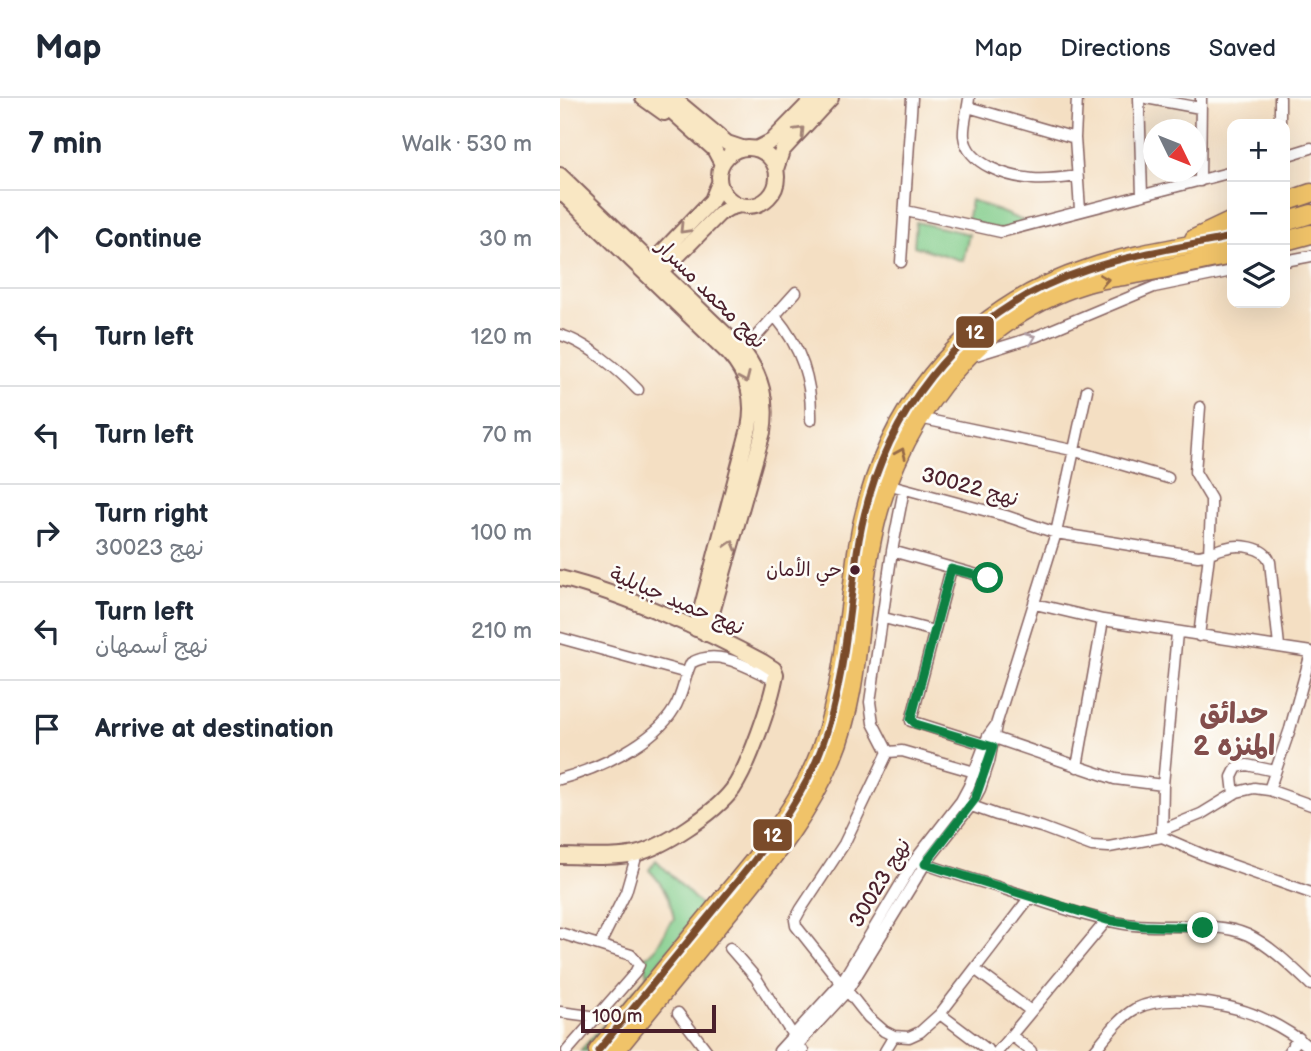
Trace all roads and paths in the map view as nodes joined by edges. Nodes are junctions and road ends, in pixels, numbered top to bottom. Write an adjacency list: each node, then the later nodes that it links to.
1 (643, 98): 15 (street)
2 (657, 98): 15 (street)
3 (674, 98): 15 (street)
4 (685, 98): 15 (street)
5 (814, 98): 17 (street)
6 (831, 98): 21 (street, one-way to 6)
7 (912, 98): 34 (street)
8 (1077, 98): 16 (street)
9 (1139, 98): 30 (street)
10 (1149, 98): 13 (street)
11 (1280, 98): 14 (street)
12 (969, 102): 16 (street); 24 (street)
13 (1201, 103)
14 (1280, 119)
15 (704, 132): 17 (street); 20 (street)
16 (1075, 138): 24 (street)
17 (749, 148): 20 (street); 21 (street)
18 (1311, 148): 19 (street)
19 (1290, 154)
20 (722, 163): 27 (street)
21 (776, 169): 32 (street)
22 (1227, 173): 25 (street)
23 (560, 176): 46 (street, نهج محمد مسرار)
24 (1077, 176): 33 (street)
25 (1206, 179)
26 (1196, 182): 30 (street)
27 (719, 183): 32 (street); 46 (street, one-way to 46)
28 (560, 191): 46 (street, نهج محمد مسرار)
29 (1311, 193): 31 (highway)
30 (1142, 195): 33 (street)
31 (1290, 200)
32 (740, 205): 46 (street)
33 (1080, 210): 34 (street)
34 (906, 211): 45 (street)
35 (1311, 214): 36 (highway)
36 (1290, 220)
37 (1227, 224): 41 (highway)
38 (1311, 234): 40 (highway)
39 (1227, 238): 41 (highway)
40 (1290, 240)
41 (1177, 249): 60 (highway)
42 (1227, 256): 52 (highway, one-way to 42)
43 (1311, 256): 44 (street)
44 (1290, 260)
45 (901, 262)
46 (652, 272): 51 (street, نهج محمد مسرار); 71 (street, نهج محمد مسرار, one-way to 71)
47 (1227, 272): 52 (street, one-way to 47)
48 (796, 292): 49 (street)
49 (775, 316): 51 (street); 57 (street)
50 (560, 334): 53 (street)
51 (743, 351): 71 (street, نهج محمد مسرار, one-way to 51)
52 (966, 358): 56 (highway)
53 (638, 390)
54 (1087, 390): 58 (street, نهج 30023)
55 (1200, 407): 63 (street)
56 (919, 418): 58 (street); 60 (highway, one-way to 56)
57 (811, 420)
58 (1072, 450): 59 (street); 61 (street, نهج 30023)
59 (1168, 478)
60 (889, 484): 61 (street, نهج 30022); 62 (street); 114 (highway); 115 (highway)
61 (1056, 533): 63 (street, نهج 30022); 67 (street, نهج 30023)
62 (892, 551): 64 (street); 68 (street)
63 (1209, 555): 73 (street); 75 (street, نهج 30022)
64 (951, 569): 66 (street); 70 (street)
65 (560, 578): 71 (street, نهج حميد جبايلية)
66 (988, 578)
67 (1035, 604): 69 (street); 79 (street, نهج 30023)
68 (884, 618): 70 (street); 80 (street)
69 (1103, 620): 72 (street); 81 (street)
70 (934, 631): 79 (street)
71 (701, 632): 78 (street, نهج حميد جبايلية)
72 (1177, 633): 73 (street); 85 (street)
73 (1199, 636): 75 (street)
74 (560, 638): 77 (street)
75 (1279, 646): 76 (street)
76 (1311, 652): 82 (street)
77 (687, 673): 78 (street); 84 (street)
78 (775, 675): 91 (street)
79 (990, 741): 81 (street); 83 (street, نهج 30023)
80 (888, 752): 83 (street); 102 (street)
81 (1077, 767): 85 (street)
82 (1275, 771): 86 (street); 87 (street)
83 (980, 773): 88 (street, نهج 30023)
84 (560, 779)
85 (1163, 785): 90 (street)
86 (1269, 790): 87 (street); 89 (street)
87 (1234, 794): 90 (street)
88 (966, 803): 90 (street); 93 (street, نهج 30023)
89 (1311, 805)
90 (1162, 833): 94 (street)
91 (636, 854): 92 (street); 98 (street)
92 (560, 856)
93 (920, 862): 95 (street); 102 (street, نهج 30023)
94 (1311, 893)
95 (1030, 897): 96 (street); 100 (street)
96 (1107, 920): 101 (street); 104 (street)
97 (560, 933): 98 (street)
98 (600, 944): 107 (street)
99 (730, 947): 111 (street)
100 (976, 970): 104 (street); 106 (street)
101 (1311, 985)
102 (844, 987): 108 (street); 111 (street, نهج 30023)
103 (560, 1012): 107 (street)
104 (1031, 1012): 109 (street)
105 (678, 1013): 116 (street)
106 (940, 1014): 108 (street); 119 (street)
107 (598, 1017): 113 (street)
108 (894, 1036): 118 (street)
109 (1012, 1036): 120 (street); 121 (street)
110 (1299, 1038): 112 (street); 122 (street); 123 (street)
111 (796, 1046): 117 (street, نهج 30023)
112 (1311, 1049)
113 (567, 1051)
114 (598, 1051)
115 (615, 1051)
116 (707, 1051)
117 (779, 1051)
118 (886, 1051)
119 (989, 1051)
120 (998, 1051)
121 (1031, 1051)
122 (1094, 1051)
123 (1289, 1051)

